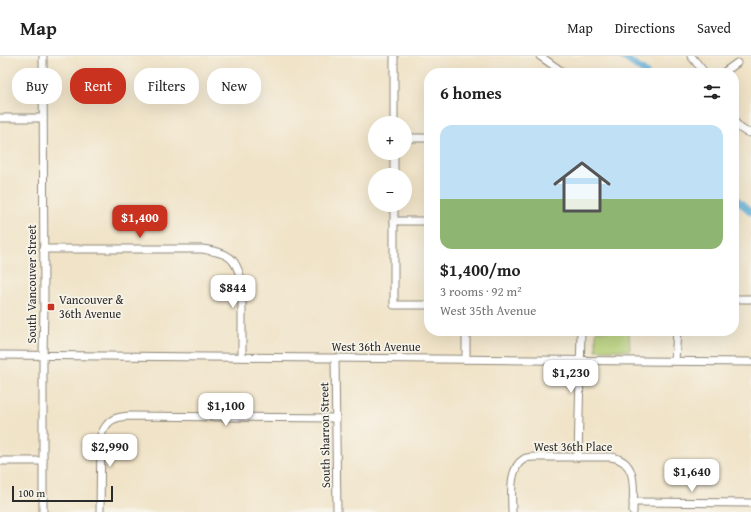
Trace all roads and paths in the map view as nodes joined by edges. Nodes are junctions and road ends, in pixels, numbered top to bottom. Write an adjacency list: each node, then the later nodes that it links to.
1 (43, 56): 11 (street, South Vancouver Street)
2 (394, 56): 9 (street)
3 (540, 56): 6 (street)
4 (691, 56): 7 (street)
5 (737, 63): 8 (street)
6 (557, 68)
7 (701, 68)
8 (730, 68)
9 (394, 116)
10 (0, 118): 11 (street)
11 (43, 118): 19 (street, South Vancouver Street)
12 (739, 126): 13 (street)
13 (751, 133)
14 (412, 138): 15 (street)
15 (424, 138)
16 (394, 212): 17 (street)
17 (394, 221): 18 (street); 22 (street)
18 (424, 221)
19 (43, 248): 27 (street, South Vancouver Street); 28 (street)
20 (739, 299): 21 (street)
21 (751, 300)
22 (424, 305)
23 (466, 336): 30 (street)
24 (581, 336): 31 (street)
25 (676, 336): 32 (street)
26 (0, 355): 27 (street, West 36th Avenue)
27 (43, 356): 28 (street, West 36th Avenue); 37 (street, South Vancouver Street)
28 (242, 358): 29 (street, West 36th Avenue)
29 (335, 358): 30 (street, West 36th Avenue); 34 (street, South Sharron Street)
30 (466, 359): 31 (street, West 36th Avenue)
31 (581, 360): 32 (street, West 36th Avenue); 35 (street)
32 (675, 361): 33 (street, West 36th Avenue)
33 (751, 362)
34 (336, 418): 41 (street); 42 (street, South Sharron Street)
35 (578, 457): 38 (street, West 36th Place); 43 (street, West 36th Place)
36 (0, 461): 37 (street)
37 (43, 461): 40 (street, South Vancouver Street)
38 (633, 502): 39 (street); 44 (street)
39 (751, 503)
40 (43, 512)
41 (100, 512)
42 (337, 512)
43 (512, 512)
44 (633, 512)

